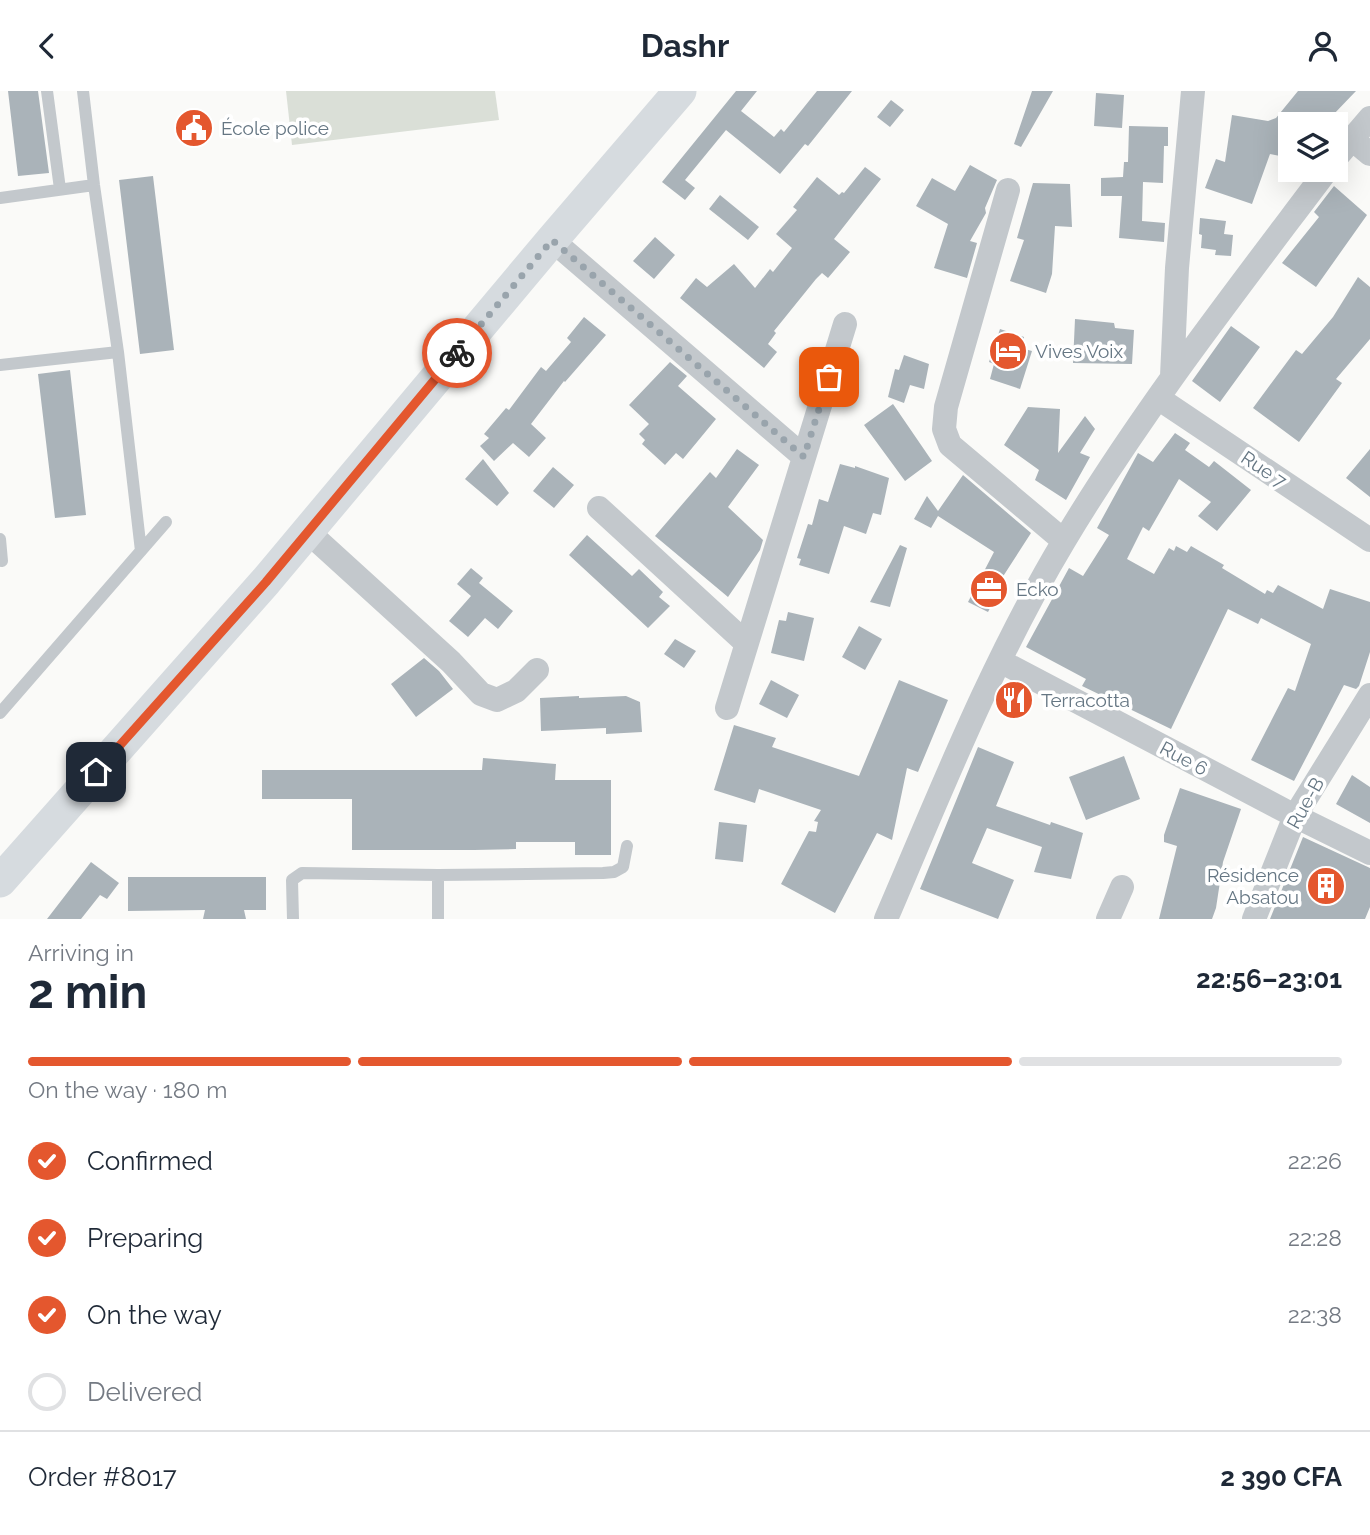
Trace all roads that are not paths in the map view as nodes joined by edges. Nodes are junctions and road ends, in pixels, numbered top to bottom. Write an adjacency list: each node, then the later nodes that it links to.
1 (47, 91): 11 (lane)
2 (83, 91): 10 (lane)
3 (680, 91): 14 (main road)
4 (1193, 91): 18 (street)
5 (1370, 118): 6 (street)
6 (1351, 138): 7 (street); 8 (street)
7 (1348, 142)
8 (1370, 154)
9 (1318, 182): 18 (street)
10 (94, 185): 11 (lane); 16 (lane)
11 (60, 189): 13 (lane)
12 (1008, 190): 26 (street)
13 (0, 198)
14 (552, 240): 20 (street); 23 (main road)
15 (845, 324): 20 (street)
16 (118, 352): 17 (lane); 27 (lane)
17 (0, 365)
18 (1172, 376): 19 (street)
19 (1158, 398): 25 (street, Rue 7); 26 (street)
20 (804, 457): 29 (street)
21 (599, 508): 29 (street)
22 (166, 522): 27 (lane)
23 (307, 531): 31 (street); 39 (main road)
24 (0, 539): 28 (lane)
25 (1370, 540)
26 (1064, 541): 30 (street)
27 (141, 551): 34 (lane)
28 (2, 561)
29 (747, 643): 33 (street)
30 (1000, 661): 35 (street, Rue 6); 43 (street)
31 (537, 670)
32 (1370, 695): 35 (street, Rue-B)
33 (727, 708)
34 (0, 713)
35 (1295, 816): 37 (street, Rue 6); 45 (street, Rue-B)
36 (627, 846): 38 (lane)
37 (1370, 853)
38 (438, 875): 41 (lane); 42 (lane)
39 (0, 881)
40 (1122, 887): 44 (street)
41 (293, 919)
42 (438, 919)
43 (886, 919)
44 (1108, 919)
45 (1254, 919)

